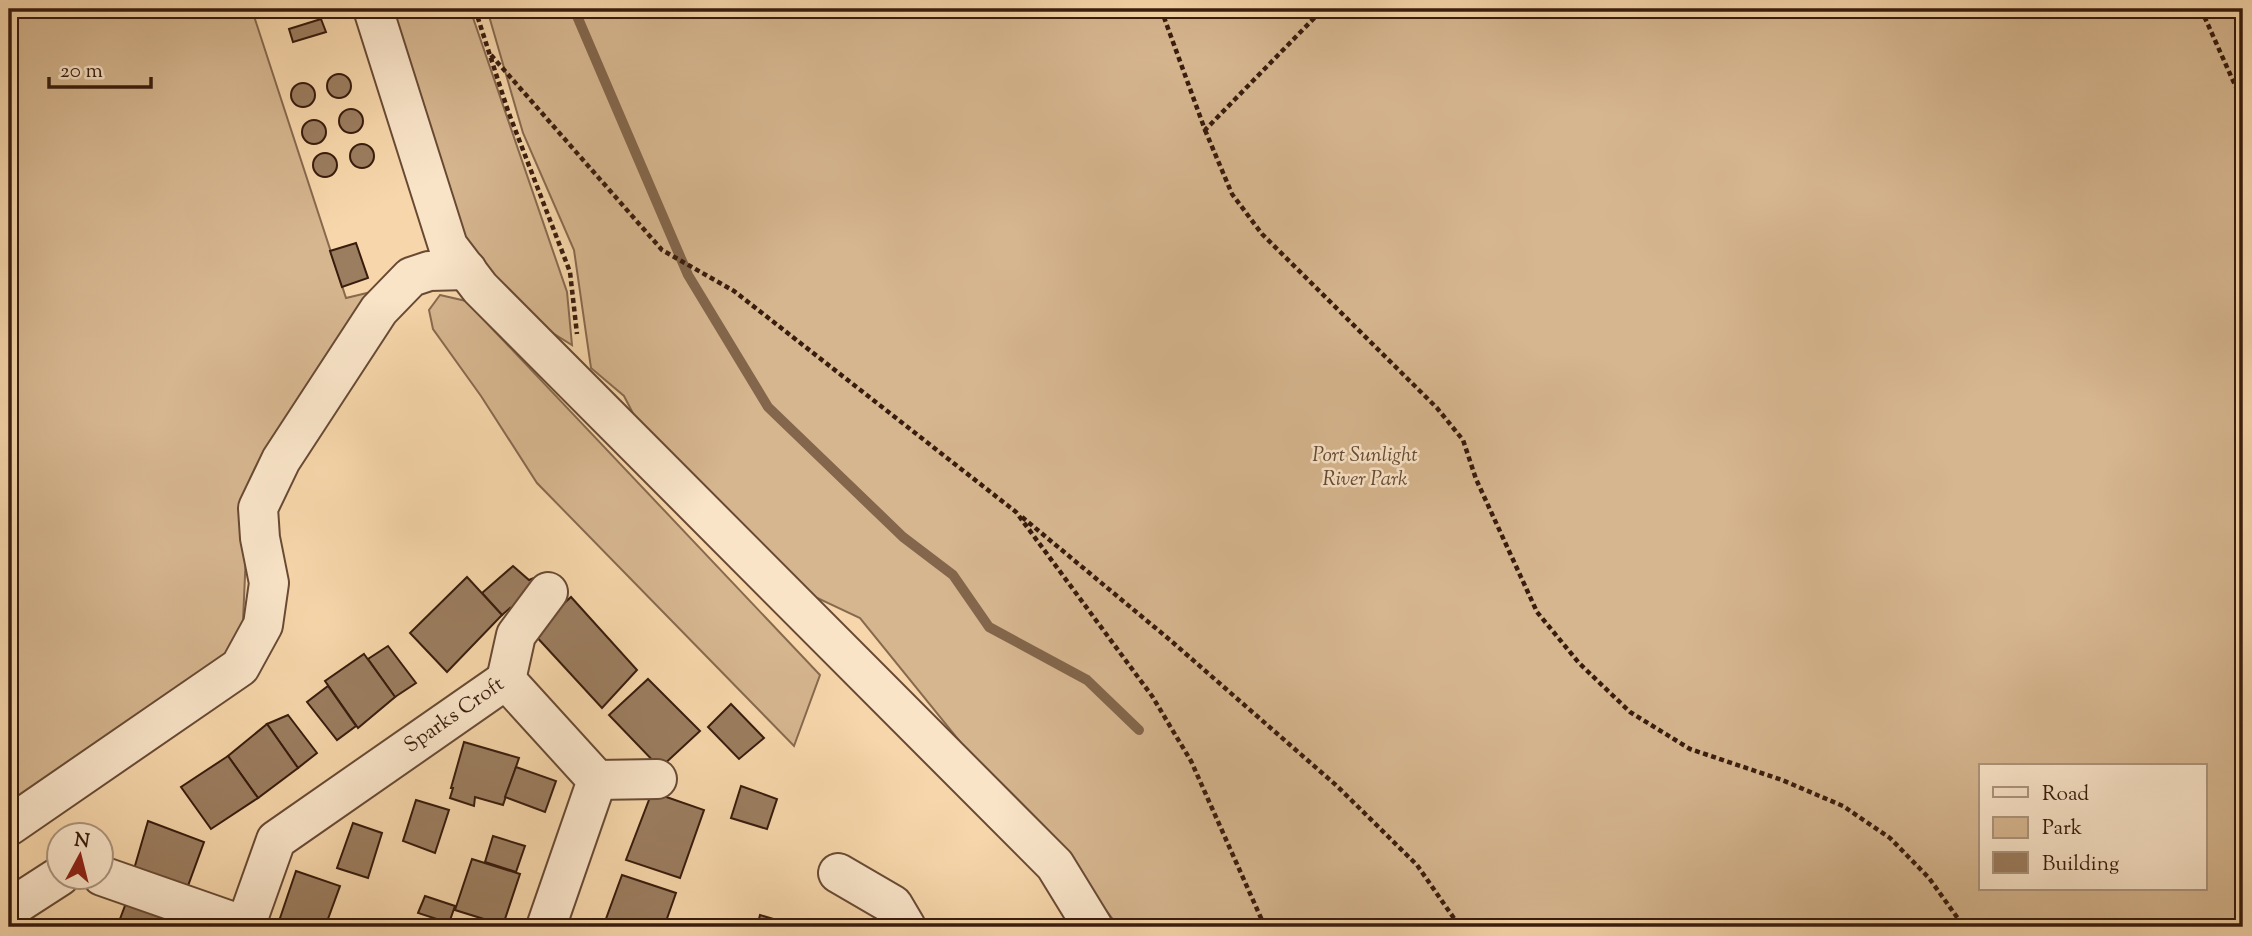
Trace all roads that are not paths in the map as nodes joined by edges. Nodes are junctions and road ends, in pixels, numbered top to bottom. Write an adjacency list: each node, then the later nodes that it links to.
1 (373, 9): 2 (street)
2 (467, 270): 7 (street); 15 (street)
3 (548, 592): 4 (street)
4 (506, 680): 6 (street, Sparks Croft); 12 (street, Sparks Croft)
5 (656, 779): 6 (street)
6 (597, 780): 13 (street)
7 (9, 827)
8 (838, 873): 14 (street)
9 (116, 881): 12 (street)
10 (46, 885): 11 (street)
11 (12, 906)
12 (245, 927)
13 (546, 927)
14 (906, 927)
15 (1094, 927)

